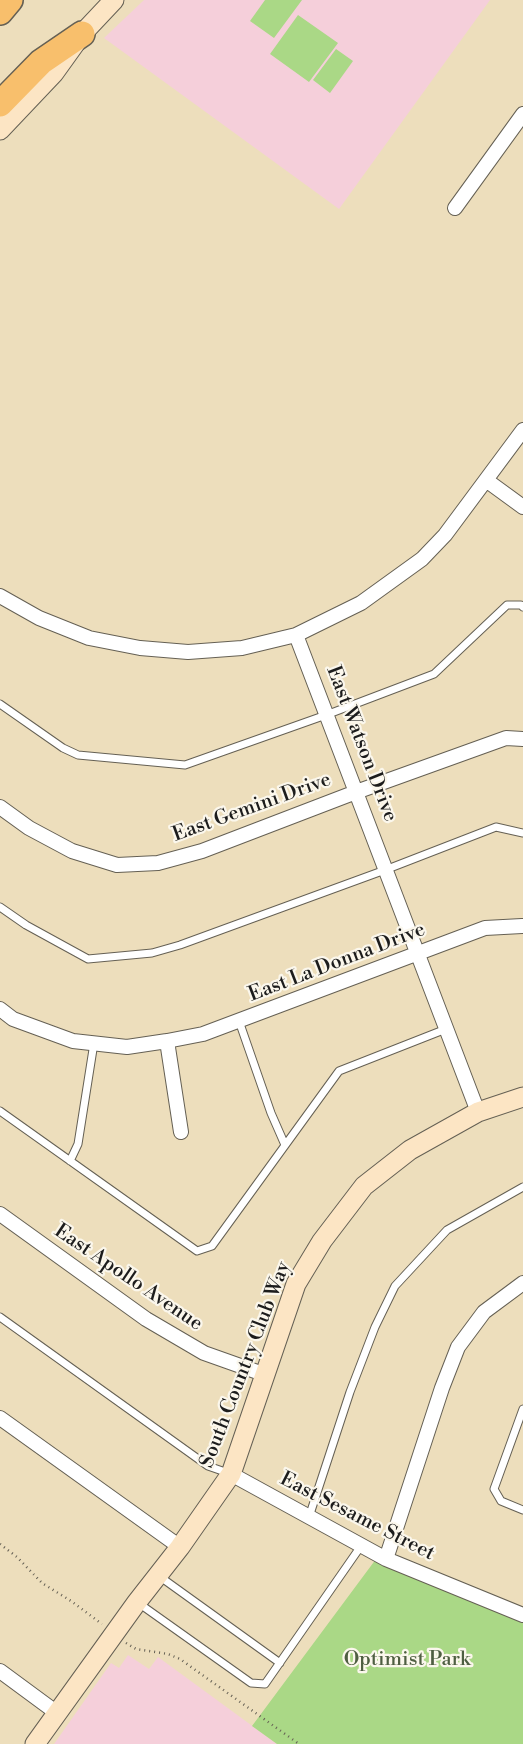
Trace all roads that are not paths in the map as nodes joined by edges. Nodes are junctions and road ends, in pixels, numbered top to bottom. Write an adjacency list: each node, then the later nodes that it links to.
1 (10, 0): 3 (highway)
2 (114, 0): 4 (street)
3 (0, 12)
4 (82, 34): 5 (highway); 7 (street)
5 (0, 104)
6 (523, 114): 8 (street)
7 (0, 130)
8 (455, 208)
9 (523, 430): 10 (street)
10 (486, 480): 11 (street); 14 (street)
11 (523, 507)
12 (0, 596): 14 (street)
13 (523, 607): 16 (lane)
14 (296, 635): 16 (street, East Watson Drive)
15 (0, 704): 16 (lane)
16 (326, 715): 18 (street, East Watson Drive)
17 (523, 739): 18 (street, East Gemini Drive)
18 (356, 792): 19 (street, East Gemini Drive); 21 (street, East Watson Drive)
19 (0, 807)
20 (523, 832): 21 (lane)
21 (386, 870): 22 (lane); 24 (street, East Watson Drive)
22 (0, 907)
23 (522, 926): 24 (street, East La Donna Drive)
24 (417, 955): 26 (street, East La Donna Drive); 27 (street, East Watson Drive)
25 (0, 1009): 29 (street, East La Donna Drive)
26 (239, 1021): 28 (street, East La Donna Drive); 34 (lane)
27 (446, 1029): 32 (street, East Watson Drive); 34 (lane)
28 (167, 1041): 29 (street, East La Donna Drive); 33 (street)
29 (94, 1043): 35 (lane)
30 (523, 1097): 32 (street)
31 (0, 1111): 35 (lane)
32 (478, 1112): 40 (street, South Country Club Way)
33 (181, 1132)
34 (285, 1145): 35 (lane)
35 (70, 1161)
36 (523, 1187): 45 (lane)
37 (0, 1214): 40 (street, East Apollo Avenue)
38 (523, 1283): 48 (street)
39 (0, 1317): 43 (lane)
40 (266, 1375): 43 (street, South Country Club Way)
41 (523, 1409): 44 (lane)
42 (0, 1418): 47 (street)
43 (231, 1474): 45 (street, East Sesame Street); 47 (street, South Country Club Way)
44 (523, 1510)
45 (309, 1517): 46 (street, East Sesame Street)
46 (361, 1546): 48 (street, East Sesame Street); 52 (lane)
47 (180, 1547): 49 (street, South Country Club Way)
48 (386, 1559): 51 (street, East Sesame Street)
49 (157, 1574): 50 (street, South Country Club Way); 52 (lane)
50 (136, 1602): 52 (lane); 54 (street, South Country Club Way)
51 (523, 1615)
52 (280, 1663)
53 (0, 1672): 54 (street)
54 (57, 1713): 55 (street, South Country Club Way)
55 (35, 1744)

